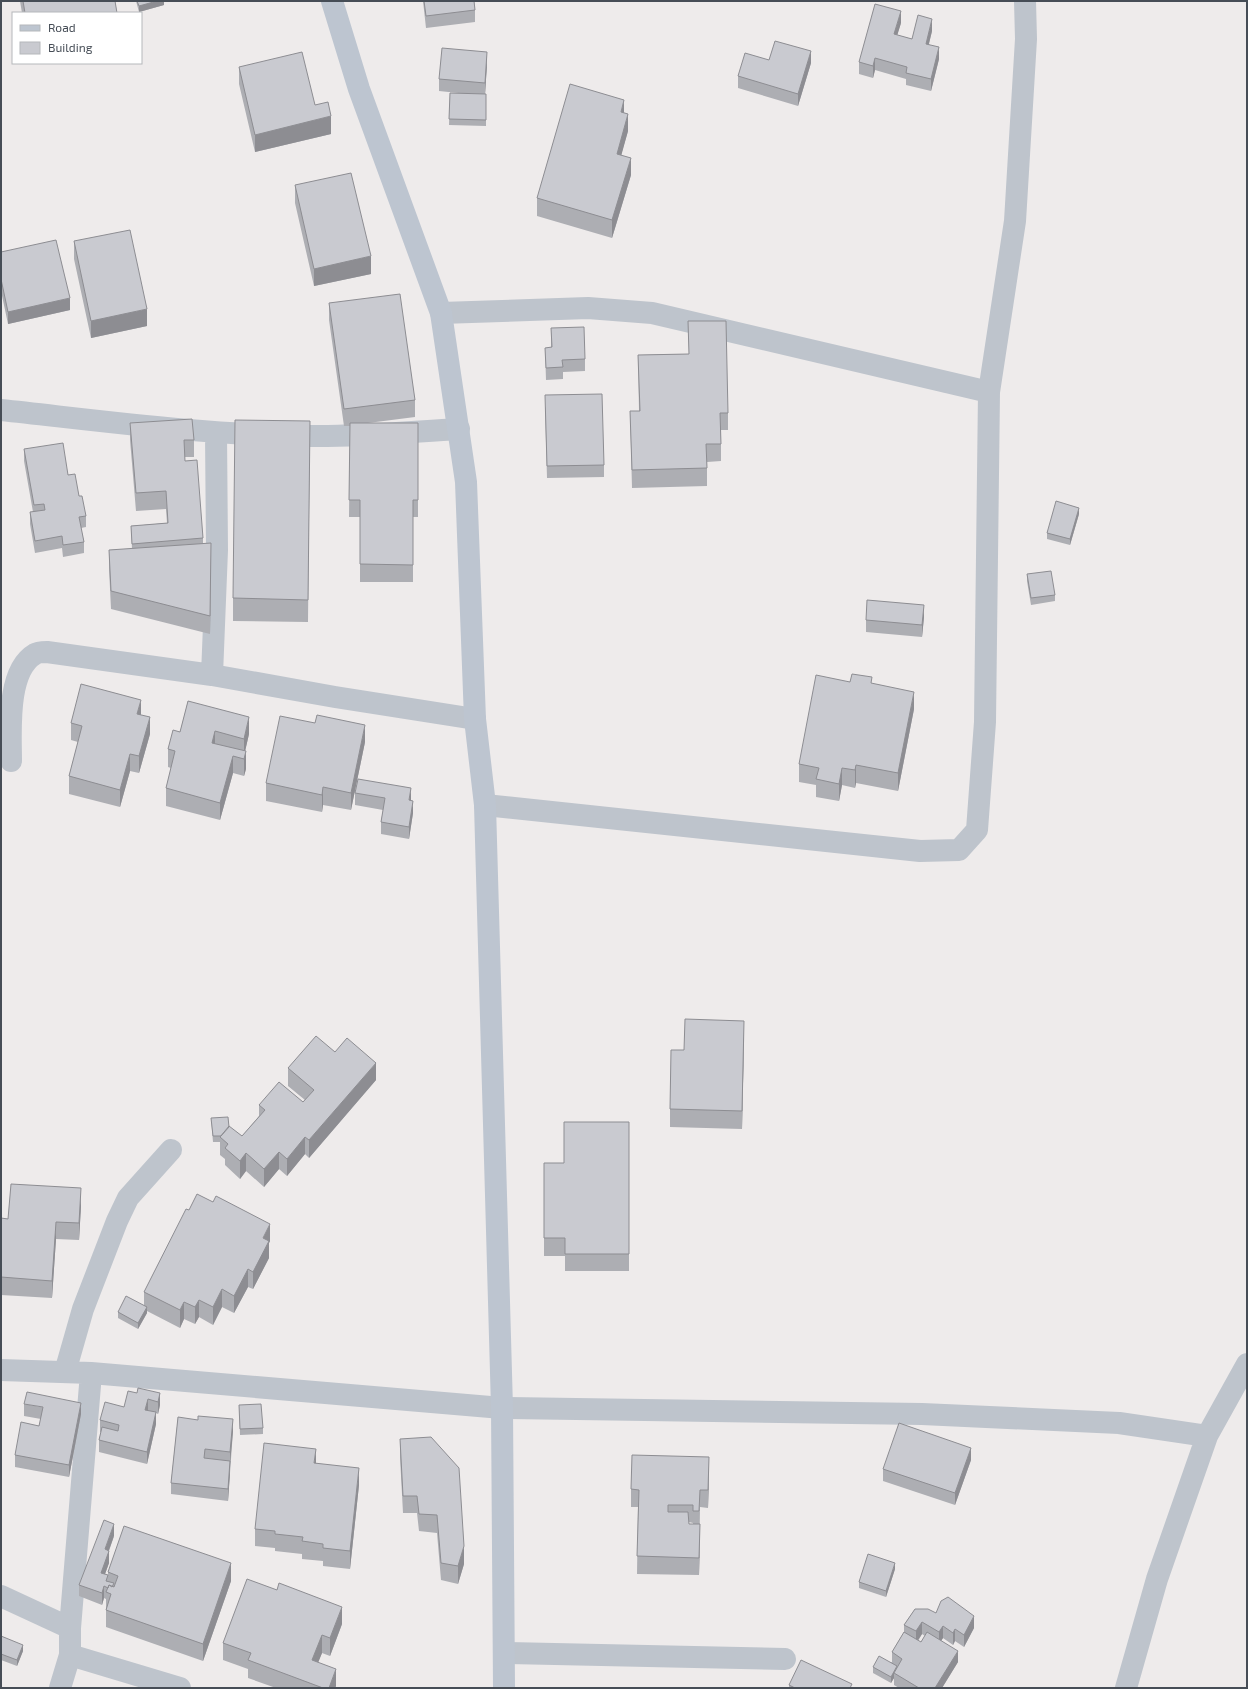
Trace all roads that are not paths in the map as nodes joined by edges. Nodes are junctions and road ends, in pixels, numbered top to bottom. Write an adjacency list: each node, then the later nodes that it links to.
1 (332, 1): 3 (street)
2 (1025, 1): 4 (street)
3 (440, 313): 4 (street); 6 (street)
4 (989, 392): 11 (street)
5 (1, 410): 7 (street)
6 (458, 429): 7 (street); 9 (street)
7 (216, 433): 8 (street)
8 (212, 675): 9 (street); 10 (street)
9 (475, 719): 11 (street)
10 (11, 761)
11 (485, 806): 17 (street)
12 (171, 1150): 15 (street)
13 (1247, 1364): 18 (street)
14 (1, 1370): 15 (street)
15 (64, 1372): 16 (street)
16 (91, 1373): 17 (street); 20 (street)
17 (502, 1408): 18 (street); 21 (street)
18 (1207, 1436): 27 (street)
19 (1, 1596): 20 (street)
20 (70, 1628): 22 (street)
21 (504, 1653): 23 (street); 26 (street)
22 (70, 1655): 24 (street); 25 (street)
23 (785, 1659)
24 (60, 1688)
25 (180, 1688)
26 (504, 1688)
27 (1126, 1688)

